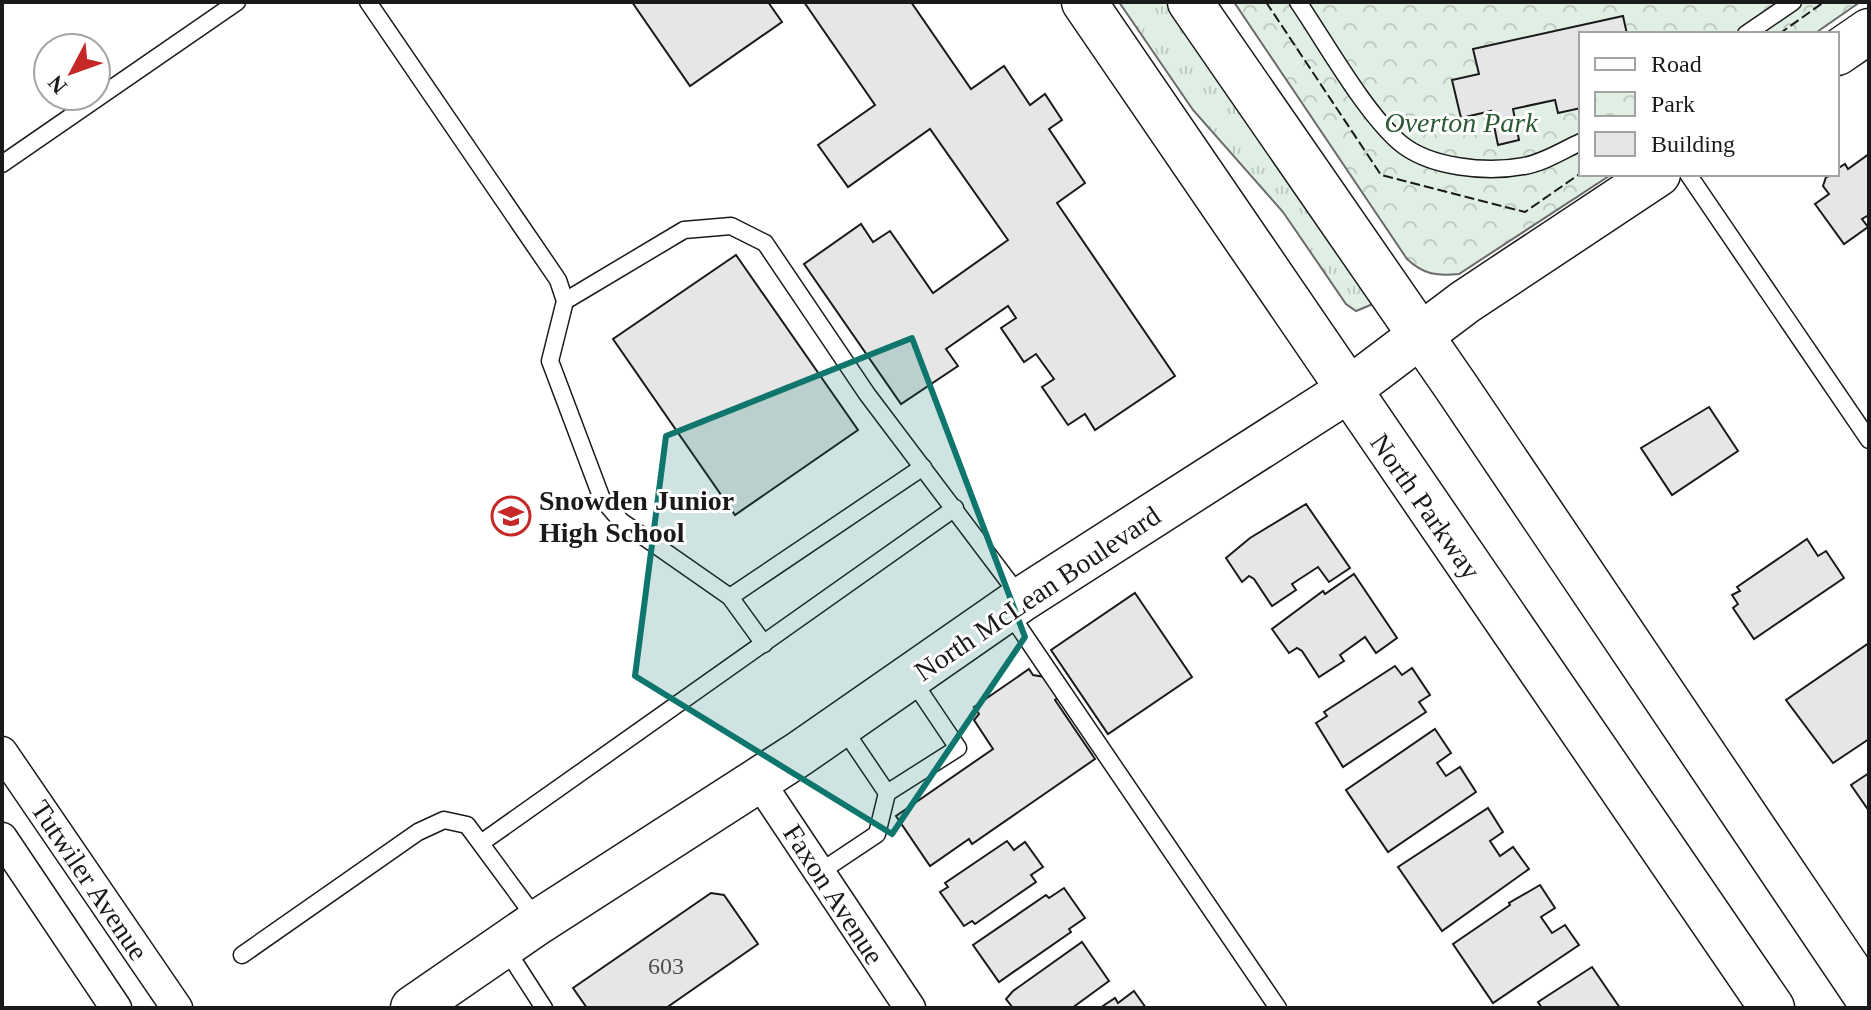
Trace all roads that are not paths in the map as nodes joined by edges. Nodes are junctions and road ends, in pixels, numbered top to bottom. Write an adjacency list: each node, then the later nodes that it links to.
1 (237, 2): 11 (lane)
2 (368, 2): 14 (lane)
3 (1084, 2): 16 (main road, North Parkway)
4 (1190, 2): 15 (main road)
5 (1298, 2): 10 (lane)
6 (1793, 2): 8 (lane)
7 (1869, 31): 9 (main road)
8 (1749, 32)
9 (1839, 52)
10 (1579, 143)
11 (2, 164)
12 (1655, 176): 15 (main road, North McLean Boulevard)
13 (1689, 176): 17 (lane)
14 (565, 301): 18 (lane); 20 (lane)
15 (1418, 336): 16 (main road, North McLean Boulevard); 33 (main road)
16 (1347, 391): 21 (main road, North McLean Boulevard); 40 (main road, North Parkway)
17 (1869, 440)
18 (923, 467): 19 (lane); 20 (lane)
19 (955, 508): 21 (lane); 22 (lane)
20 (730, 597): 22 (lane)
21 (1015, 604): 23 (main road, North McLean Boulevard); 39 (lane)
22 (764, 644): 29 (lane)
23 (910, 677): 24 (main road, North McLean Boulevard); 27 (lane)
24 (841, 725): 26 (main road, North McLean Boulevard); 27 (lane)
25 (2, 752): 35 (street, Tutwiler Avenue)
26 (758, 780): 30 (street, Faxon Avenue); 31 (main road, North McLean Boulevard)
27 (887, 793): 30 (lane)
28 (2, 838): 34 (street, Tutwiler Avenue)
29 (481, 843): 31 (lane); 32 (lane)
30 (820, 872): 38 (street, Faxon Avenue)
31 (521, 933): 36 (main road, North McLean Boulevard); 37 (lane)
32 (242, 955)
33 (1869, 1000)
34 (116, 1008)
35 (177, 1008)
36 (413, 1008)
37 (544, 1008)
38 (910, 1008)
39 (1278, 1008)
40 (1772, 1008)

